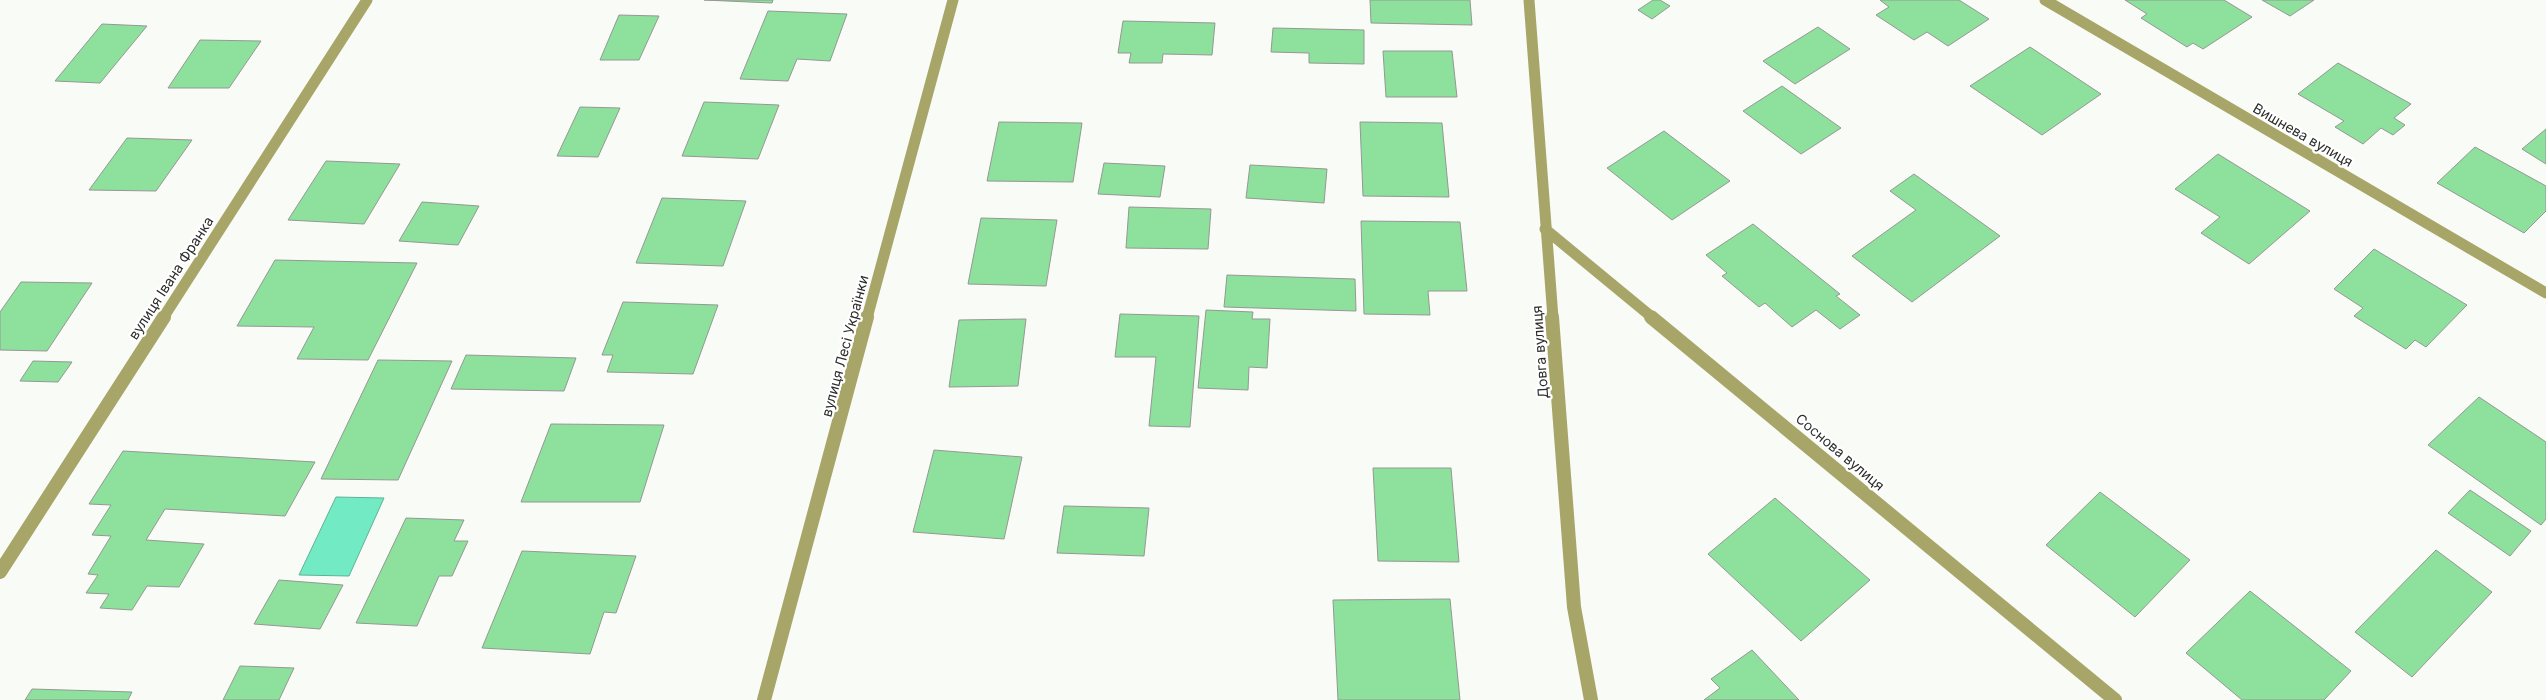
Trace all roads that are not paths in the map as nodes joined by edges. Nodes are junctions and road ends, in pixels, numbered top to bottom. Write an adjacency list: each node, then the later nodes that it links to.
1 (367, 0): 7 (street, вулиця Івана Франка)
2 (953, 0): 8 (street, вулиця Лесі Українки)
3 (1529, 0): 5 (street, Довга вулиця)
4 (2045, 0): 6 (street, Вишнева вулиця)
5 (1545, 229): 9 (street, Довга вулиця); 10 (street, Соснова вулиця)
6 (2546, 294)
7 (0, 572)
8 (764, 700)
9 (1591, 700)
10 (2115, 700)

